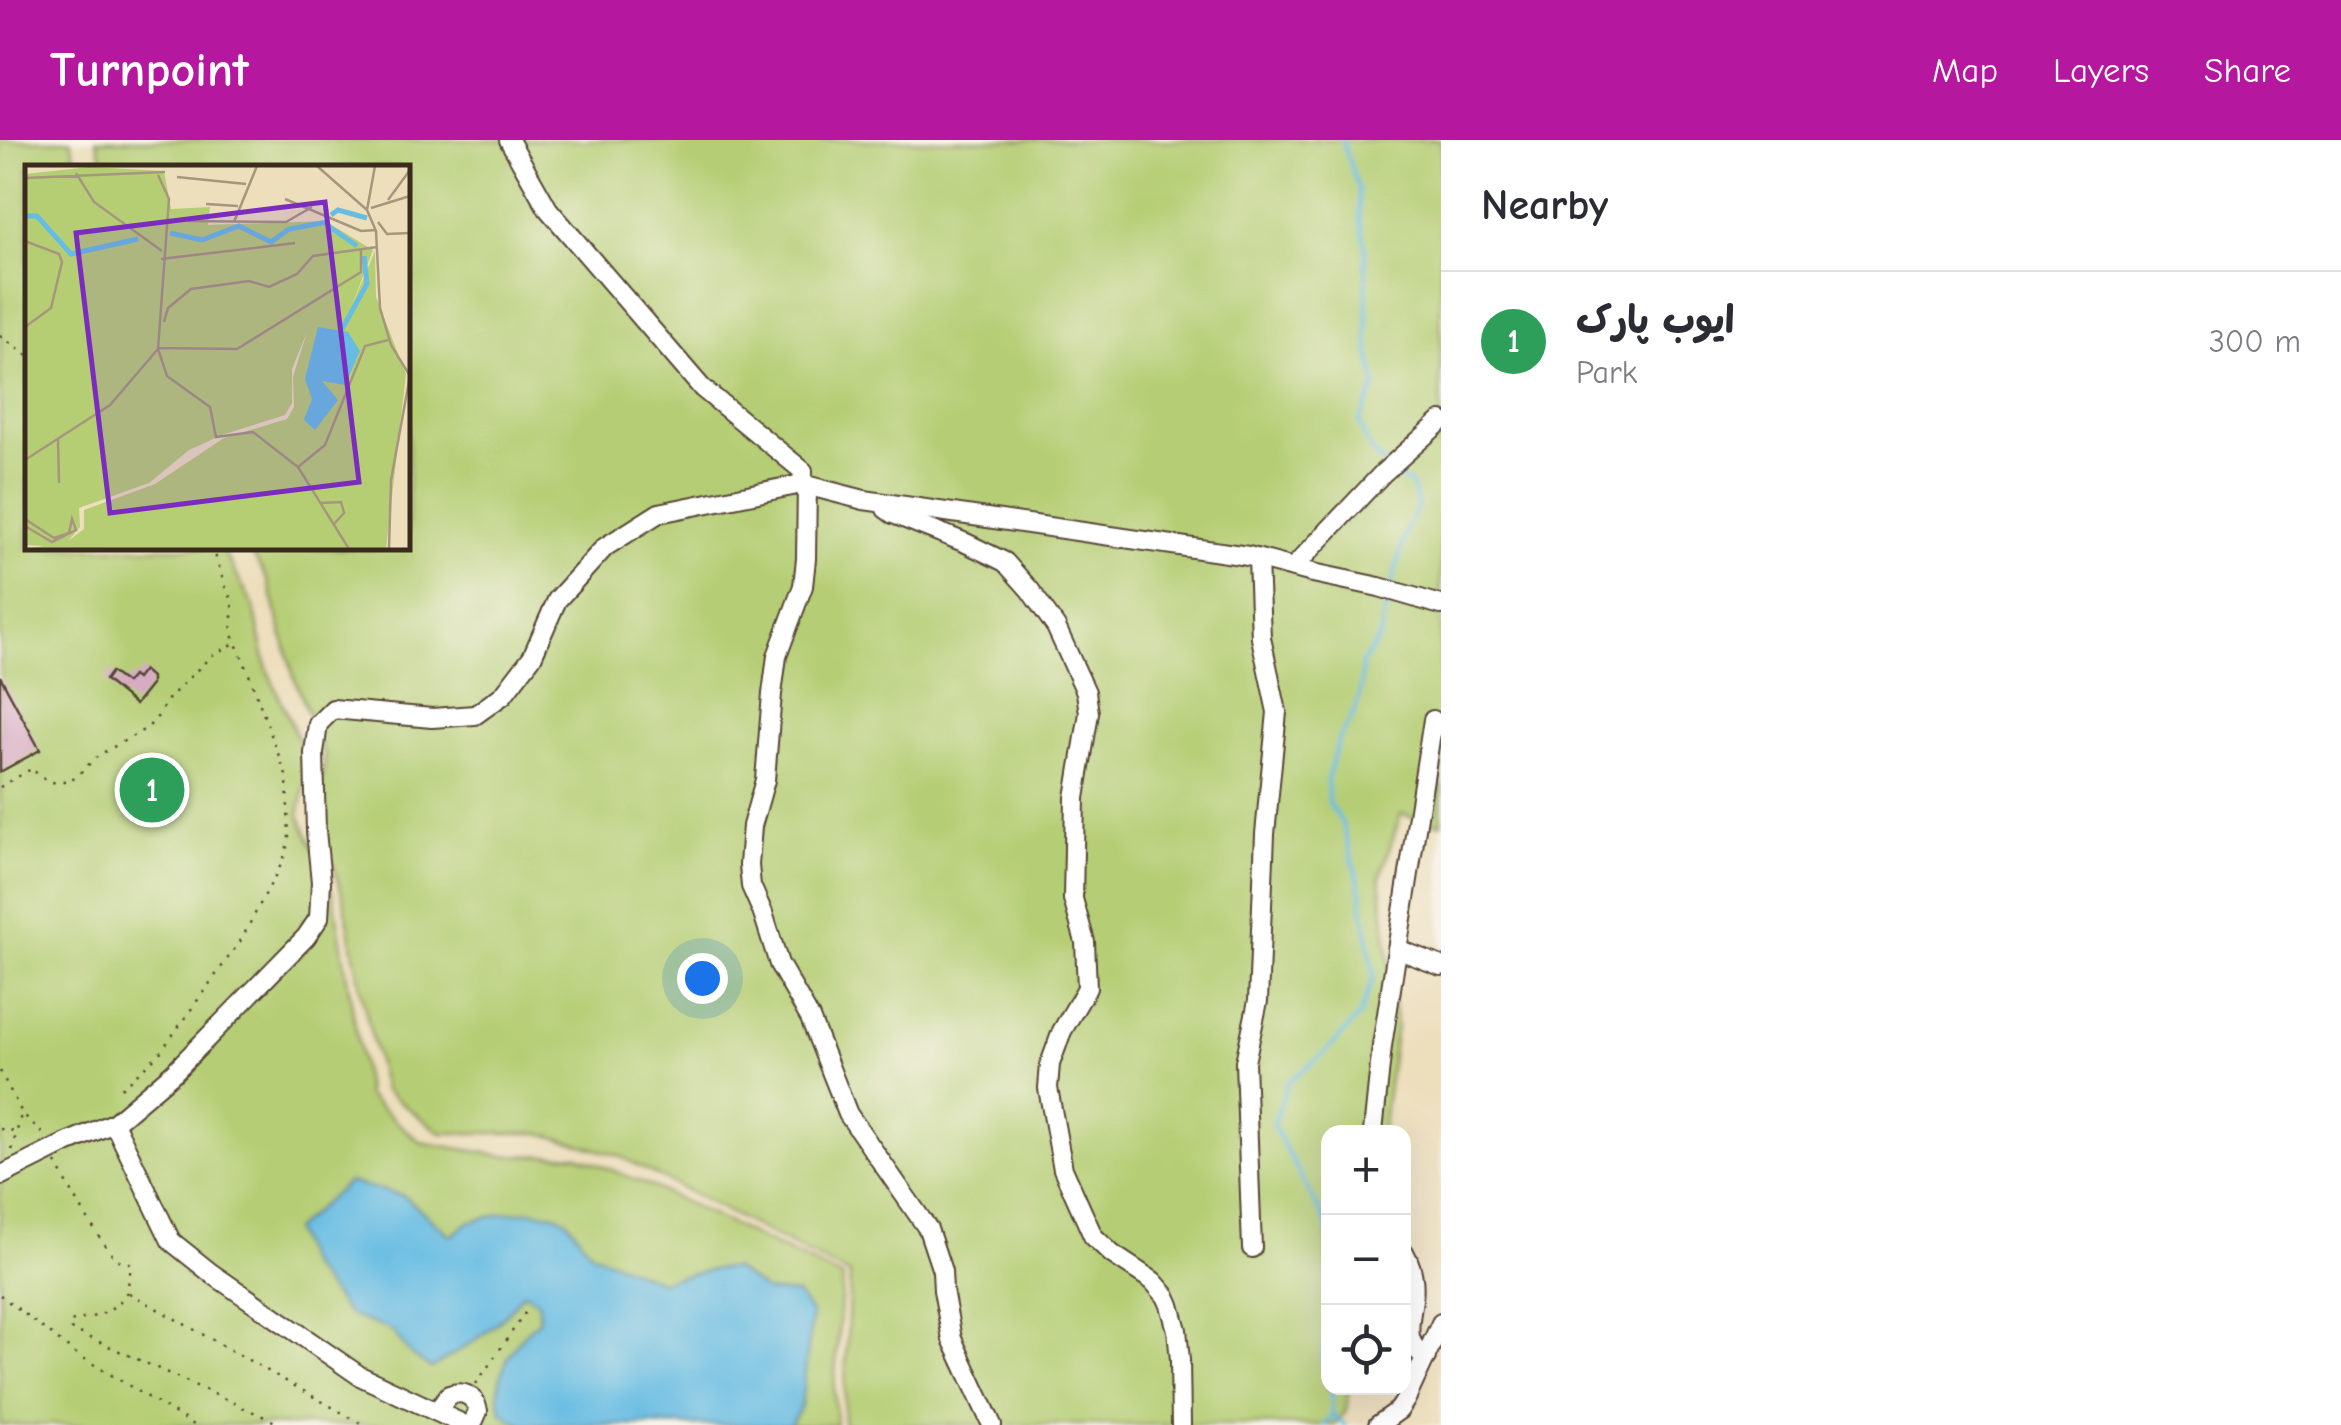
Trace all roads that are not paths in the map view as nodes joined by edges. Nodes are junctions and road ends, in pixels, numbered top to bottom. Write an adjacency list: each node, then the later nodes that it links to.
1 (508, 140): 3 (street)
2 (1441, 421): 6 (street)
3 (804, 484): 4 (street); 11 (street); 22 (street)
4 (878, 502): 5 (street); 23 (street)
5 (1258, 559): 6 (street); 14 (street)
6 (1294, 568): 7 (street)
7 (1441, 605)
8 (1433, 720): 9 (street)
9 (1397, 949): 10 (street); 12 (street)
10 (1441, 966)
11 (114, 1124): 13 (street); 20 (street)
12 (1374, 1125)
13 (4, 1168)
14 (1252, 1248)
15 (1411, 1275): 16 (street)
16 (1411, 1303)
17 (1411, 1305): 19 (street)
18 (1441, 1323): 19 (street)
19 (1426, 1357): 24 (street)
20 (441, 1413): 21 (street); 21 (street)
21 (468, 1425)
22 (992, 1425)
23 (1181, 1425)
24 (1378, 1425)

